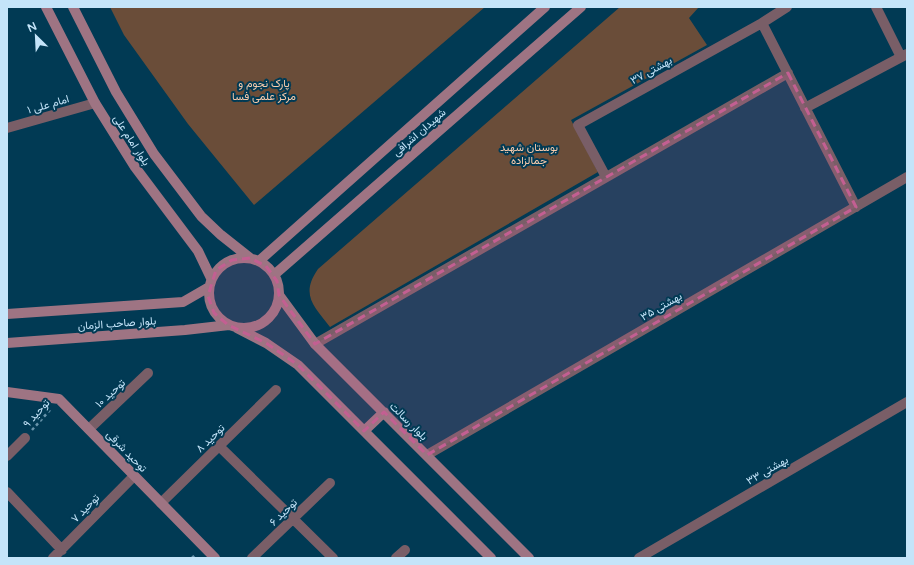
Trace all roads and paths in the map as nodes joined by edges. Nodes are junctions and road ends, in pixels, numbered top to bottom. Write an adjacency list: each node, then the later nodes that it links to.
1 (46, 7): 10 (main road, بلوار امام علی)
2 (73, 7): 16 (main road, بلوار امام علی)
3 (545, 7): 16 (main road, شهیدان اشرافی)
4 (581, 7): 17 (main road, شهیدان اشرافی)
5 (787, 7): 7 (street, بهشتی ۳۷)
6 (876, 7): 8 (street)
7 (762, 23): 9 (street); 13 (street, بهشتی ۳۷)
8 (904, 56): 11 (street)
9 (788, 73): 11 (street); 13 (street)
10 (95, 104): 12 (street, امام علی ۱); 18 (main road, بلوار امام علی)
11 (805, 108): 15 (street)
12 (7, 128)
13 (606, 177): 23 (street)
14 (907, 177): 15 (street, بهشتی ۳۵)
15 (856, 207): 34 (street, بهشتی ۳۵)
16 (254, 260): 17 (main road); 18 (main road)
17 (274, 275): 19 (main road)
18 (210, 282): 20 (main road, بلوار صاحب الزمان); 21 (main road)
19 (279, 295): 21 (main road); 23 (main road, بلوار رسالت)
20 (7, 314)
21 (233, 327): 22 (main road, بلوار صاحب الزمان); 31 (main road)
22 (7, 343)
23 (315, 344): 29 (main road, بلوار رسالت)
24 (148, 373): 30 (street, توحید ۱۰)
25 (276, 390): 33 (street, توحید ۸)
26 (7, 392): 27 (main road)
27 (59, 399): 30 (main road, توحید شرقی); 32 (path, توحید ۹)
28 (907, 402): 50 (street, بهشتی ۳۳)
29 (384, 412): 31 (main road); 34 (main road, بلوار رسالت)
30 (89, 429): 36 (main road, توحید شرقی)
31 (364, 431): 48 (main road)
32 (25, 438): 35 (street)
33 (219, 446): 39 (street, توحید ۸); 40 (street)
34 (427, 455): 49 (main road, بلوار رسالت)
35 (7, 456)
36 (134, 476): 39 (main road, توحید شرقی); 41 (street, توحید ۷)
37 (330, 483): 40 (street, توحید ۶)
38 (7, 492): 41 (street)
39 (161, 503): 44 (main road, توحید شرقی)
40 (293, 519): 45 (street, توحید ۶); 46 (street)
41 (62, 550): 43 (street, توحید ۷)
42 (405, 550): 47 (street)
43 (53, 558)
44 (215, 558)
45 (252, 558)
46 (333, 558)
47 (396, 558)
48 (491, 558)
49 (530, 558)
50 (639, 558)

